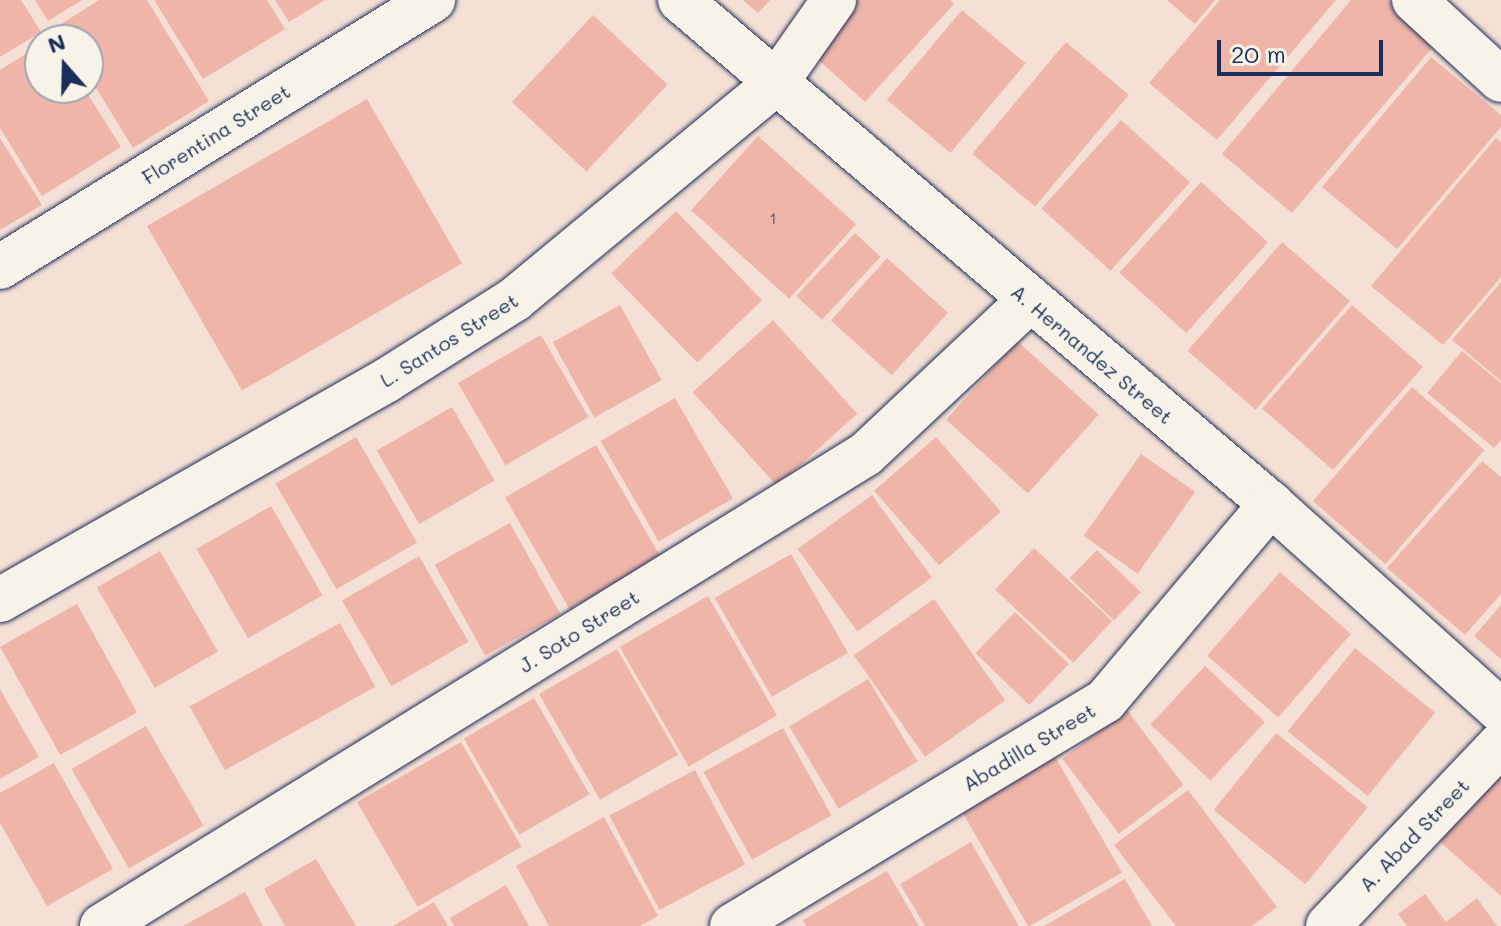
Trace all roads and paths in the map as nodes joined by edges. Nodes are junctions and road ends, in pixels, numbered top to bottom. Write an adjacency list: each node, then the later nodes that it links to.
1 (433, 0): 7 (street, Florentina Street)
2 (680, 0): 6 (street, A. Hernandez Street)
3 (834, 0): 6 (street, L. Santos Street)
4 (1414, 0): 5 (street)
5 (1501, 80)
6 (775, 84): 8 (street, A. Hernandez Street); 10 (street, L. Santos Street)
7 (0, 267)
8 (1029, 301): 9 (street, A. Hernandez Street); 13 (street, J. Soto Street)
9 (1271, 504): 11 (street, A. Hernandez Street); 14 (street, Abadilla Street)
10 (0, 600)
11 (1501, 711)
12 (1501, 744): 15 (street, A. Abad Street)
13 (102, 926)
14 (732, 926)
15 (1328, 926)

